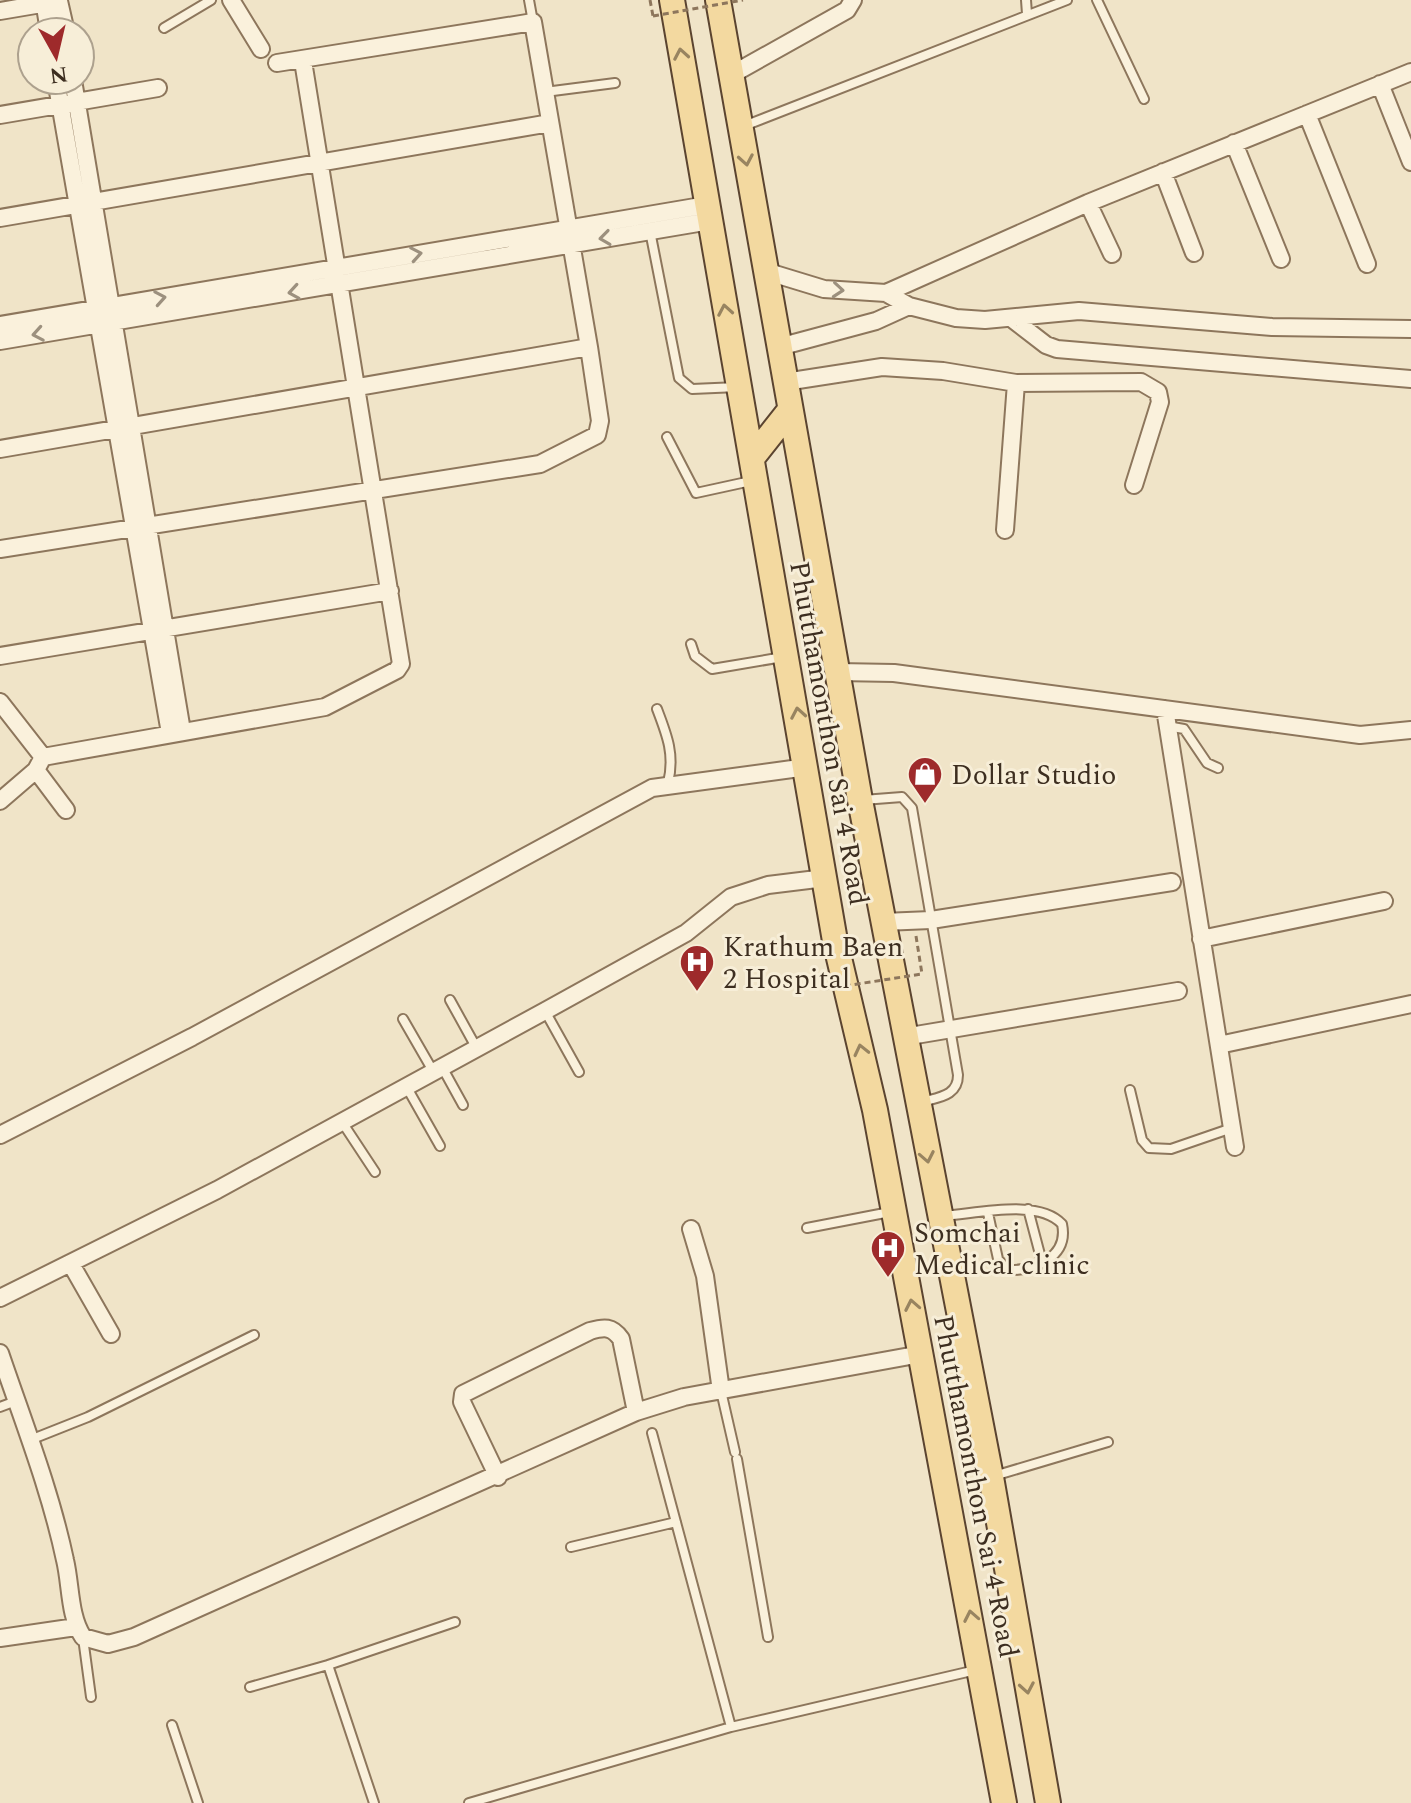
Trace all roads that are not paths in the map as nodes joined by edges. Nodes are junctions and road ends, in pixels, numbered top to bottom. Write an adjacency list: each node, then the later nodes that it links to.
1 (211, 0): 15 (lane)
2 (231, 0): 16 (street)
3 (529, 0): 14 (lane)
4 (672, 0): 39 (main road, Phutthamonthon Sai 4 Road, one-way to 4)
5 (718, 0): 20 (main road, Phutthamonthon Sai 4 Road)
6 (853, 0): 20 (street)
7 (1026, 0): 12 (lane)
8 (1067, 0): 12 (lane)
9 (1097, 0): 27 (lane)
10 (44, 2): 11 (street); 13 (street)
11 (0, 11)
12 (1027, 14): 32 (lane)
13 (63, 16)
14 (533, 22): 17 (street); 24 (street)
15 (164, 28)
16 (261, 49)
17 (303, 61): 18 (street); 35 (street)
18 (277, 63)
19 (1411, 72): 22 (street)
20 (731, 75): 32 (main road, Phutthamonthon Sai 4 Road)
21 (615, 83): 24 (lane)
22 (1380, 84): 29 (street); 34 (street)
23 (158, 88): 28 (street)
24 (545, 92): 31 (street)
25 (65, 96): 28 (street)
26 (70, 96): 28 (street)
27 (1144, 99)
28 (69, 104): 30 (street); 38 (street)
29 (1307, 114): 33 (street); 46 (street)
30 (0, 115)
31 (550, 123): 35 (street); 42 (street)
32 (740, 128): 47 (main road, Phutthamonthon Sai 4 Road, one-way to 47)
33 (1234, 143): 36 (street); 45 (street)
34 (1411, 162)
35 (319, 163): 38 (street); 48 (street)
36 (1163, 172): 37 (street); 43 (street)
37 (1088, 203): 44 (street); 49 (street)
38 (86, 204): 40 (street); 51 (street)
39 (709, 213): 41 (street); 42 (street); 62 (main road, Phutthamonthon Sai 4 Road, one-way to 39)
40 (0, 218)
41 (650, 231): 42 (street, one-way to 42); 62 (lane)
42 (570, 235): 48 (street); 56 (street)
43 (1194, 253)
44 (1112, 254)
45 (1281, 259)
46 (1367, 264)
47 (765, 271): 49 (street, one-way to 49); 57 (main road, Phutthamonthon Sai 4 Road)
48 (336, 277): 51 (street); 61 (street)
49 (886, 293): 50 (street)
50 (909, 306): 52 (street); 57 (street)
51 (104, 315): 53 (street); 55 (street, one-way to 55); 64 (street)
52 (1011, 318): 54 (street); 58 (street)
53 (0, 325)
54 (1411, 329)
55 (0, 341)
56 (589, 347): 61 (street); 69 (street)
57 (779, 347): 59 (main road, Phutthamonthon Sai 4 Road)
58 (1411, 379)
59 (785, 382): 60 (street); 63 (main road, Phutthamonthon Sai 4 Road)
60 (1016, 383): 68 (street); 71 (street)
61 (355, 387): 64 (street); 69 (street)
62 (739, 387): 67 (main road, Phutthamonthon Sai 4 Road)
63 (790, 410): 67 (main road); 78 (main road, Phutthamonthon Sai 4 Road)
64 (124, 427): 66 (street); 70 (street)
65 (667, 437): 67 (lane)
66 (0, 449)
67 (754, 469): 77 (main road, Phutthamonthon Sai 4 Road)
68 (1134, 485)
69 (373, 488): 70 (street); 73 (street)
70 (141, 527): 72 (street); 74 (street)
71 (1005, 530)
72 (0, 549)
73 (390, 591): 74 (street); 83 (street)
74 (159, 630): 76 (street); 83 (street)
75 (691, 644): 77 (lane)
76 (0, 656)
77 (788, 656): 85 (main road, Phutthamonthon Sai 4 Road, one-way to 77)
78 (838, 672): 81 (street); 88 (main road, Phutthamonthon Sai 4 Road)
79 (0, 702): 84 (street)
80 (657, 709): 87 (lane)
81 (1166, 717): 82 (street); 86 (lane); 96 (street)
82 (1411, 730)
83 (176, 732): 84 (street)
84 (40, 764): 89 (street); 90 (street)
85 (807, 767): 87 (street); 91 (main road, Phutthamonthon Sai 4 Road)
86 (1218, 768)
87 (668, 783): 114 (street)
88 (860, 800): 94 (lane); 95 (main road, Phutthamonthon Sai 4 Road)
89 (0, 801)
90 (66, 810)
91 (825, 878): 100 (street); 119 (main road, Phutthamonthon Sai 4 Road, one-way to 91)
92 (1172, 882): 94 (street)
93 (1384, 901): 96 (street)
94 (922, 920): 95 (street); 102 (lane)
95 (883, 922): 103 (main road, Phutthamonthon Sai 4 Road)
96 (1201, 939): 104 (street)
97 (1178, 991): 102 (street)
98 (450, 1000): 105 (lane)
99 (1411, 1004): 104 (street)
100 (545, 1011): 105 (street); 107 (lane)
101 (403, 1019): 106 (lane)
102 (950, 1029): 103 (street); 110 (lane)
103 (904, 1037): 110 (main road, Phutthamonthon Sai 4 Road)
104 (1219, 1045): 113 (street)
105 (476, 1047): 106 (street)
106 (438, 1069): 108 (street); 111 (lane)
107 (579, 1072)
108 (406, 1086): 112 (street); 115 (lane)
109 (1130, 1090): 113 (lane)
110 (917, 1103): 121 (main road, Phutthamonthon Sai 4 Road, one-way to 121)
111 (463, 1105)
112 (341, 1121): 117 (lane); 125 (street)
113 (1233, 1128): 116 (street)
114 (0, 1135)
115 (440, 1146)
116 (1235, 1147)
117 (375, 1172)
118 (1028, 1209): 120 (lane); 124 (lane); 124 (lane)
119 (894, 1212): 122 (lane); 130 (main road, Phutthamonthon Sai 4 Road, one-way to 119)
120 (988, 1213): 121 (lane); 124 (lane)
121 (938, 1216): 138 (main road, Phutthamonthon Sai 4 Road)
122 (807, 1228)
123 (691, 1229): 131 (street)
124 (1042, 1262)
125 (71, 1264): 126 (street); 127 (street)
126 (0, 1298)
127 (111, 1334)
128 (254, 1335): 135 (lane)
129 (0, 1353): 132 (street)
130 (921, 1354): 131 (street); 146 (main road, Phutthamonthon Sai 4 Road, one-way to 130)
131 (721, 1391): 133 (street); 143 (lane)
132 (8, 1404): 135 (street)
133 (636, 1412): 137 (street); 137 (street)
134 (652, 1433): 139 (lane)
135 (30, 1441): 142 (street)
136 (1108, 1442): 138 (lane)
137 (498, 1477): 142 (street)
138 (991, 1477): 155 (main road, Phutthamonthon Sai 4 Road, one-way to 155)
139 (676, 1522): 140 (lane); 150 (lane)
140 (571, 1547)
141 (455, 1622): 145 (lane)
142 (80, 1632): 144 (street); 148 (lane)
143 (768, 1637)
144 (0, 1638)
145 (328, 1665): 147 (lane); 152 (lane)
146 (980, 1668): 150 (lane); 154 (main road, Phutthamonthon Sai 4 Road)
147 (250, 1687)
148 (91, 1697)
149 (172, 1725): 151 (lane)
150 (731, 1727): 153 (lane)
151 (198, 1803)
152 (374, 1803)
153 (469, 1803)
154 (1004, 1803)
155 (1048, 1803)

